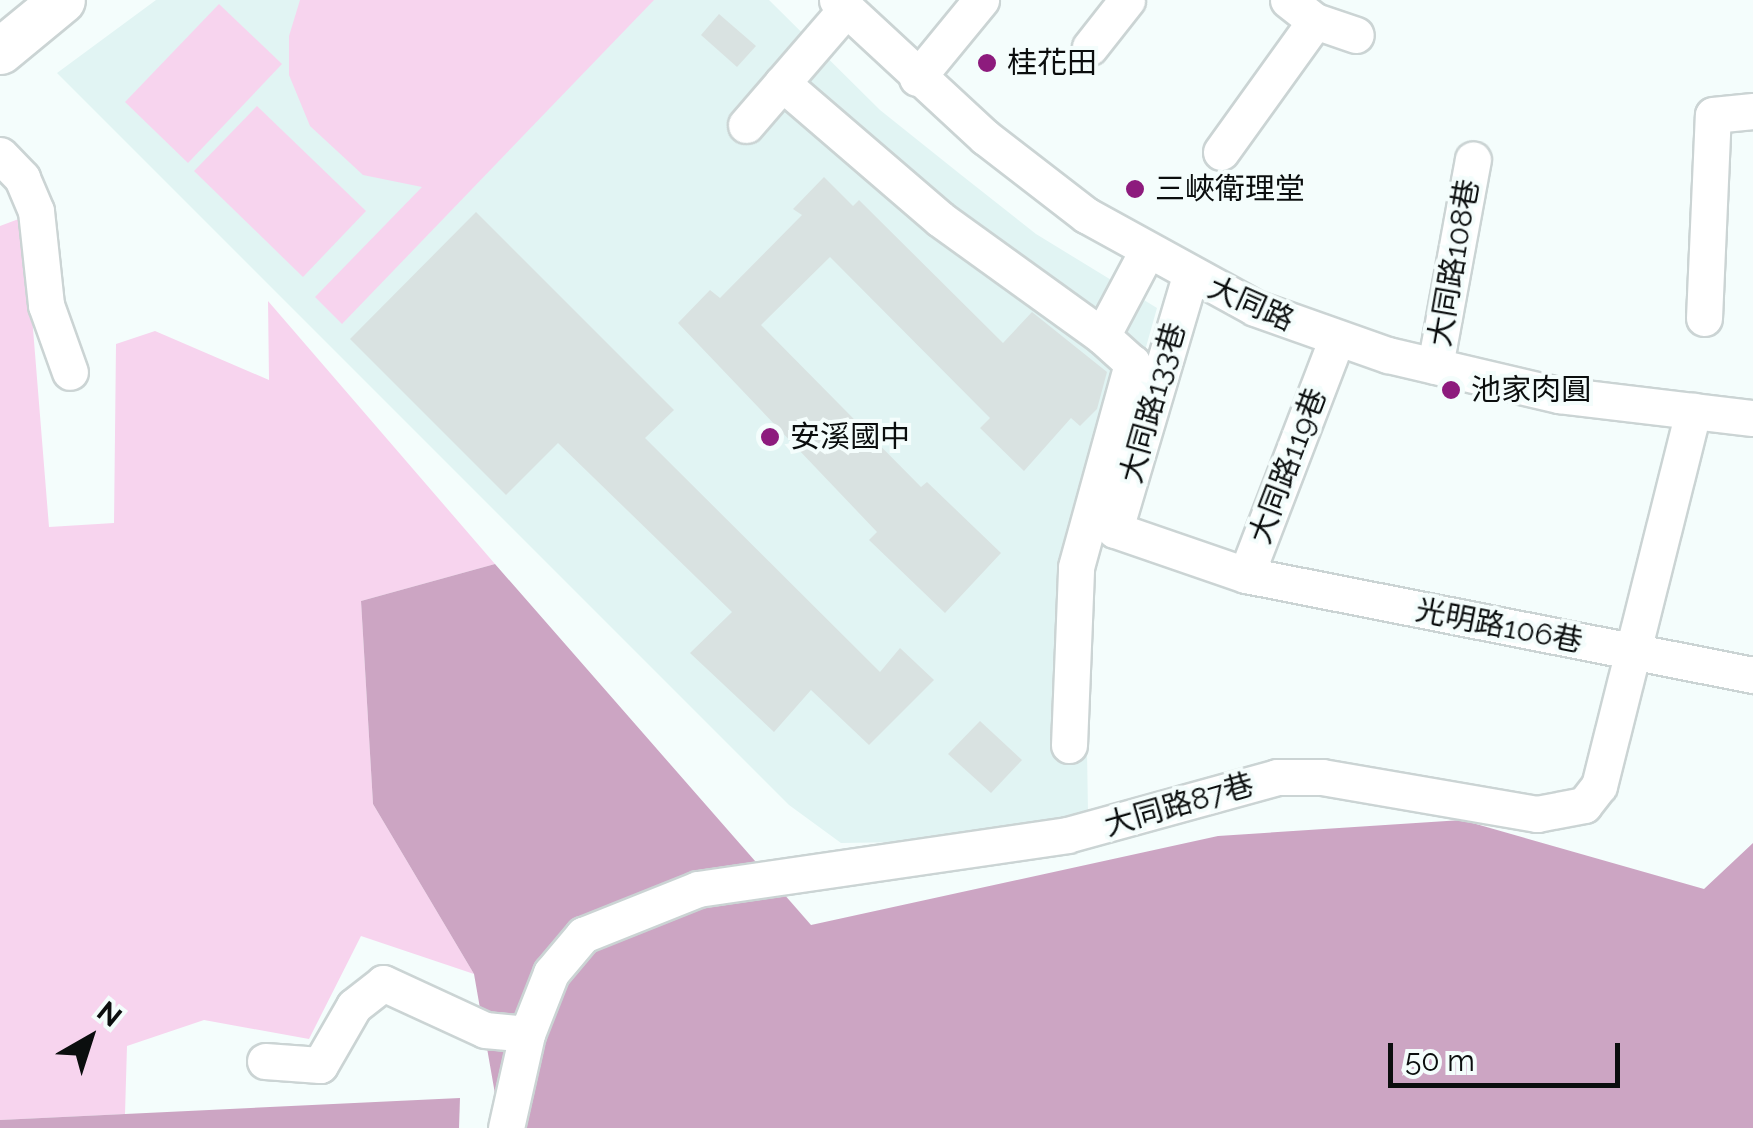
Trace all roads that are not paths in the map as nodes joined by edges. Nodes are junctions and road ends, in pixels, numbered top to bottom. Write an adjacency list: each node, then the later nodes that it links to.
1 (62, 0): 8 (main road)
2 (981, 0): 9 (street)
3 (1127, 0): 7 (street)
4 (842, 4): 9 (street, 大同路); 10 (street)
5 (1302, 10): 6 (street); 13 (street)
6 (1356, 36)
7 (1090, 47)
8 (0, 52)
9 (918, 78): 16 (street, 大同路)
10 (782, 83): 12 (street); 19 (street)
11 (1753, 111): 18 (street)
12 (746, 124)
13 (1221, 152)
14 (0, 155): 22 (street)
15 (1473, 159): 21 (street, 大同路108巷)
16 (1147, 251): 17 (street, 大同路); 19 (street)
17 (1190, 276): 20 (street, 大同路); 25 (street, 大同路133巷)
18 (1704, 318)
19 (1102, 336): 29 (street)
20 (1336, 340): 21 (street, 大同路); 26 (street, 大同路119巷)
21 (1435, 366): 23 (street, 大同路)
22 (70, 372)
23 (1693, 412): 24 (street, 大同路); 27 (street, 大同路87巷)
24 (1753, 418)
25 (1115, 530): 26 (street, 大同路119巷)
26 (1246, 575): 27 (street, 光明路106巷)
27 (1634, 651): 28 (street, 光明路106巷); 30 (street, 大同路87巷)
28 (1753, 675)
29 (1070, 745)
30 (527, 1034): 31 (street); 32 (street, 大同路87巷)
31 (264, 1061)
32 (506, 1128)

